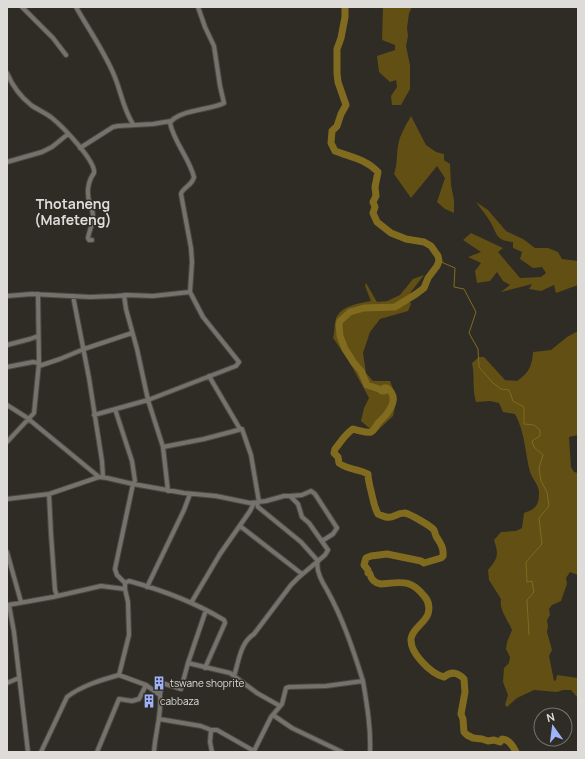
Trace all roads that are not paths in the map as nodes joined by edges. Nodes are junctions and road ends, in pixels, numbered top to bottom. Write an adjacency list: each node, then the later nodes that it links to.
1 (22, 7): 4 (street)
2 (76, 7): 7 (street)
3 (198, 7): 6 (street)
4 (66, 55)
5 (7, 73): 8 (street)
6 (171, 121): 7 (street); 12 (street)
7 (133, 124): 9 (street)
8 (68, 134): 9 (street); 10 (street)
9 (80, 148): 11 (street)
10 (7, 162)
11 (92, 240)
12 (190, 292): 14 (street); 23 (street)
13 (38, 294): 15 (street); 16 (street); 18 (street)
14 (124, 295): 16 (street); 17 (street)
15 (7, 296)
16 (73, 296): 20 (street)
17 (132, 333): 20 (street); 24 (street)
18 (38, 336): 19 (street); 21 (street)
19 (7, 345)
20 (84, 349): 21 (street); 27 (street)
21 (39, 364): 22 (street); 28 (street)
22 (7, 367)
23 (209, 376): 24 (street); 29 (street)
24 (148, 400): 26 (street); 31 (street)
25 (7, 405): 28 (street)
26 (115, 409): 27 (street); 33 (street)
27 (94, 415): 32 (street)
28 (28, 419): 30 (street); 32 (street)
29 (240, 429): 31 (street); 39 (street)
30 (7, 442)
31 (163, 447): 34 (street)
32 (101, 477): 33 (street); 35 (street)
33 (133, 484): 34 (street); 45 (street)
34 (168, 491): 36 (street)
35 (50, 494): 38 (street); 48 (street)
36 (190, 494): 39 (street); 46 (street)
37 (290, 496): 39 (street); 41 (street); 41 (street)
38 (7, 499)
39 (257, 503): 40 (street); 43 (street)
40 (240, 526): 44 (street); 50 (street)
41 (322, 541): 43 (street)
42 (7, 552): 49 (street)
43 (318, 561): 44 (street); 58 (street)
44 (302, 574): 56 (street)
45 (125, 583): 46 (street); 47 (street)
46 (147, 587): 50 (street)
47 (125, 589): 48 (street); 55 (street)
48 (57, 596): 49 (street)
49 (21, 602): 51 (street)
50 (191, 603): 52 (street)
51 (8, 605): 57 (street)
52 (206, 610): 53 (street); 54 (street)
53 (188, 663): 54 (street); 61 (street)
54 (205, 668): 56 (street)
55 (119, 675): 60 (street); 67 (street)
56 (234, 676): 62 (street)
57 (19, 678): 59 (street); 66 (street)
58 (362, 681): 62 (street); 72 (street)
59 (7, 683)
60 (146, 685): 61 (street); 68 (street)
61 (160, 696): 64 (street)
62 (280, 706): 63 (street)
63 (273, 715): 65 (street); 71 (street)
64 (159, 719): 65 (street); 69 (street)
65 (211, 730): 70 (street)
66 (28, 752)
67 (41, 752)
68 (97, 752)
69 (154, 752)
70 (212, 752)
71 (342, 752)
72 (370, 752)

